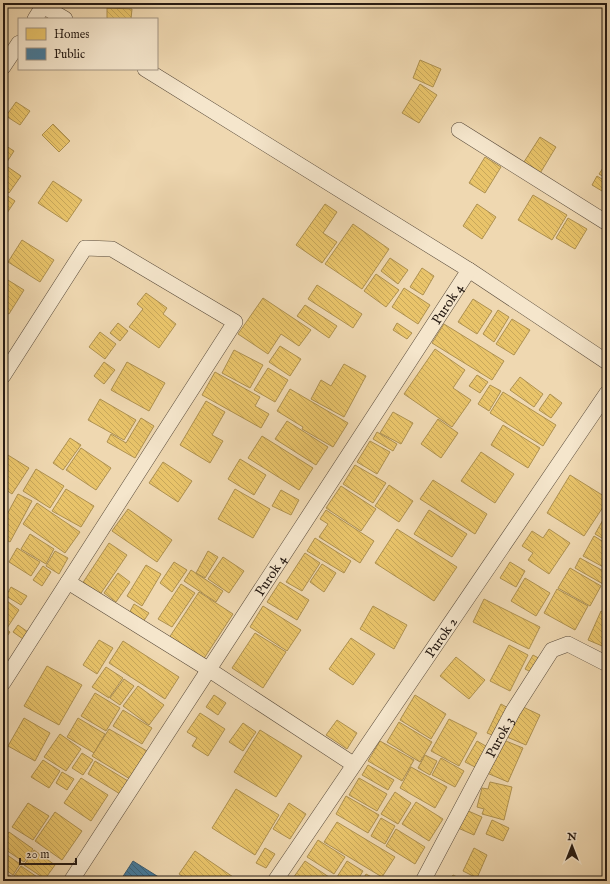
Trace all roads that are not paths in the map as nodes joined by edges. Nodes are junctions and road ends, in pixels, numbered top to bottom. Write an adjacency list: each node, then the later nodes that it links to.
1 (44, 4): 2 (street); 3 (street)
2 (36, 18)
3 (63, 18)
4 (18, 44): 5 (street)
5 (3, 67)
6 (147, 70): 9 (street)
7 (459, 130): 8 (street)
8 (607, 223)
9 (469, 270): 10 (street); 15 (street, Purok 4)
10 (607, 362)
11 (3, 376): 13 (street)
12 (607, 393): 17 (street, Purok 2)
13 (68, 582): 15 (street); 16 (street)
14 (607, 664): 20 (street, Purok 3)
15 (208, 669): 17 (street); 18 (street, Purok 4)
16 (3, 683)
17 (353, 764): 19 (street, Purok 2)
18 (71, 881)
19 (275, 881)
20 (423, 881)

